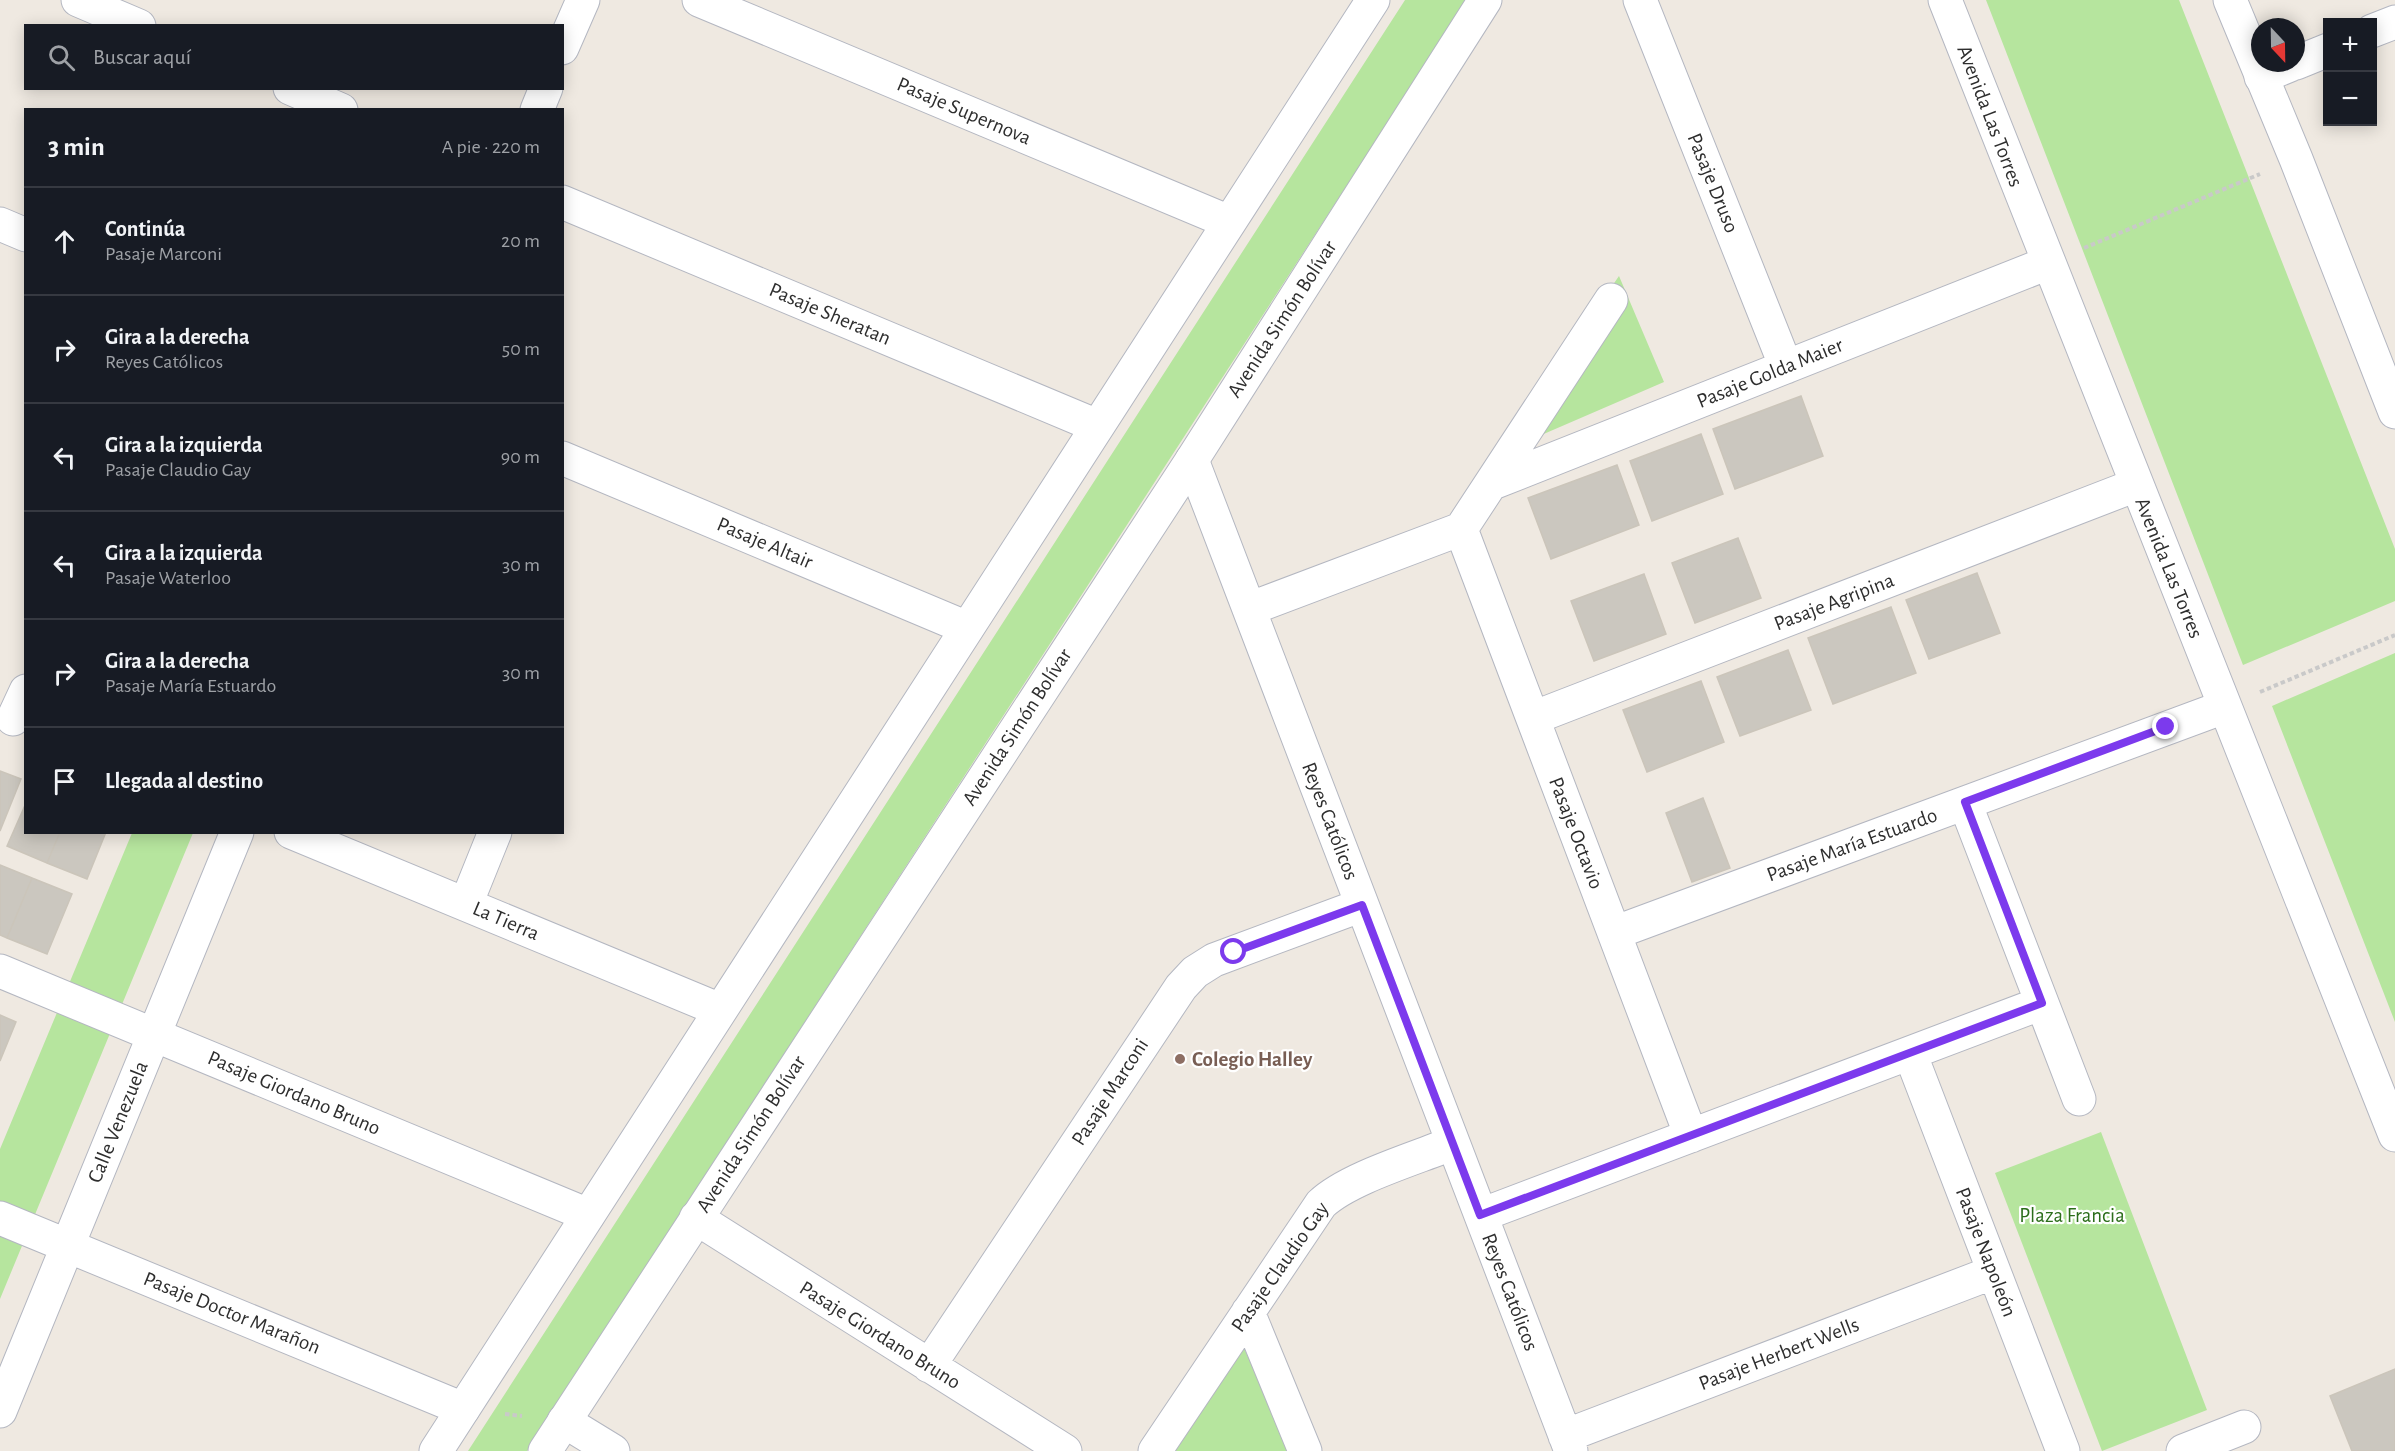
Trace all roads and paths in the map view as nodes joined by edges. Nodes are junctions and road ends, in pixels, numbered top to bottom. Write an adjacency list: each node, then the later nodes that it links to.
1 (78, 0): 10 (street)
2 (582, 0): 12 (street)
3 (699, 0): 23 (street, Pasaje Supernova)
4 (1485, 0): 32 (street, Avenida Simón Bolívar)
5 (1640, 0): 28 (street, Pasaje Druso)
6 (1945, 0): 26 (street, Avenida Las Torres)
7 (2230, 0): 16 (street)
8 (1366, 2): 23 (street)
9 (2395, 22): 11 (street)
10 (134, 24)
11 (2377, 29)
12 (564, 43)
13 (2323, 52): 14 (street)
14 (2305, 59)
15 (2274, 72): 16 (street)
16 (2261, 77): 21 (street)
17 (295, 90): 19 (street)
18 (545, 90): 20 (street)
19 (336, 108)
20 (538, 108)
21 (2296, 159): 26 (path); 29 (street)
22 (564, 203): 30 (street, Pasaje Sheratan)
23 (1229, 222): 30 (street)
24 (0, 224): 25 (street)
25 (24, 233)
26 (2048, 263): 28 (street, Pasaje Golda Maier); 34 (street, Avenida Las Torres)
27 (1611, 300): 33 (street)
28 (1786, 367): 33 (street, Pasaje Golda Maier)
29 (2395, 412)
30 (1097, 426): 37 (street)
31 (564, 459): 37 (street, Pasaje Altair)
32 (1192, 460): 36 (street, Reyes Católicos); 60 (street, Avenida Simón Bolívar)
33 (1493, 483): 35 (street)
34 (2136, 485): 39 (street, Avenida Las Torres); 40 (street, Pasaje Agripina)
35 (1461, 529): 36 (street); 40 (street, Pasaje Octavio)
36 (1249, 609): 46 (street, Reyes Católicos)
37 (968, 628): 50 (street)
38 (2395, 635): 39 (path)
39 (2224, 707): 41 (street, Pasaje María Estuardo); 54 (street, Avenida Las Torres)
40 (1533, 718): 47 (street, Pasaje Octavio)
41 (1965, 802): 47 (street, Pasaje María Estuardo); 49 (street)
42 (236, 834): 51 (street, Calle Venezuela)
43 (296, 834): 45 (street, La Tierra)
44 (494, 834): 45 (street)
45 (466, 904): 50 (street, La Tierra)
46 (1362, 905): 56 (street, Reyes Católicos); 64 (street, Pasaje Marconi)
47 (1614, 933): 55 (street, Pasaje Octavio)
48 (0, 971): 51 (street, Pasaje Giordano Bruno)
49 (2042, 1003): 52 (street); 53 (street)
50 (720, 1010): 57 (street)
51 (154, 1035): 57 (street, Pasaje Giordano Bruno); 61 (street, Calle Venezuela)
52 (1910, 1053): 55 (street); 62 (street, Pasaje Napoleón)
53 (2079, 1099)
54 (2395, 1135)
55 (1691, 1136): 58 (street)
56 (1453, 1143): 58 (street, Reyes Católicos); 63 (street, Pasaje Claudio Gay)
57 (588, 1215): 65 (street)
58 (1480, 1215): 69 (street, Reyes Católicos)
59 (0, 1218): 61 (street, Pasaje Doctor Marañon)
60 (696, 1218): 64 (street, Pasaje Giordano Bruno); 67 (street, Avenida Simón Bolívar)
61 (68, 1246): 65 (street, Pasaje Doctor Marañon); 66 (street, Calle Venezuela)
62 (1994, 1272): 69 (street, Pasaje Herbert Wells); 76 (street, Pasaje Napoleón)
63 (1248, 1312): 74 (street, Pasaje Claudio Gay); 75 (street)
64 (929, 1366): 73 (street, Pasaje Giordano Bruno)
65 (463, 1409): 67 (path); 70 (street)
66 (0, 1411)
67 (564, 1421): 71 (street, Avenida Simón Bolívar); 72 (street)
68 (2244, 1427): 77 (street)
69 (1568, 1444)
70 (436, 1451)
71 (545, 1451)
72 (613, 1451)
73 (1065, 1451)
74 (1155, 1451)
75 (1305, 1451)
76 (2063, 1451)
77 (2183, 1451)

